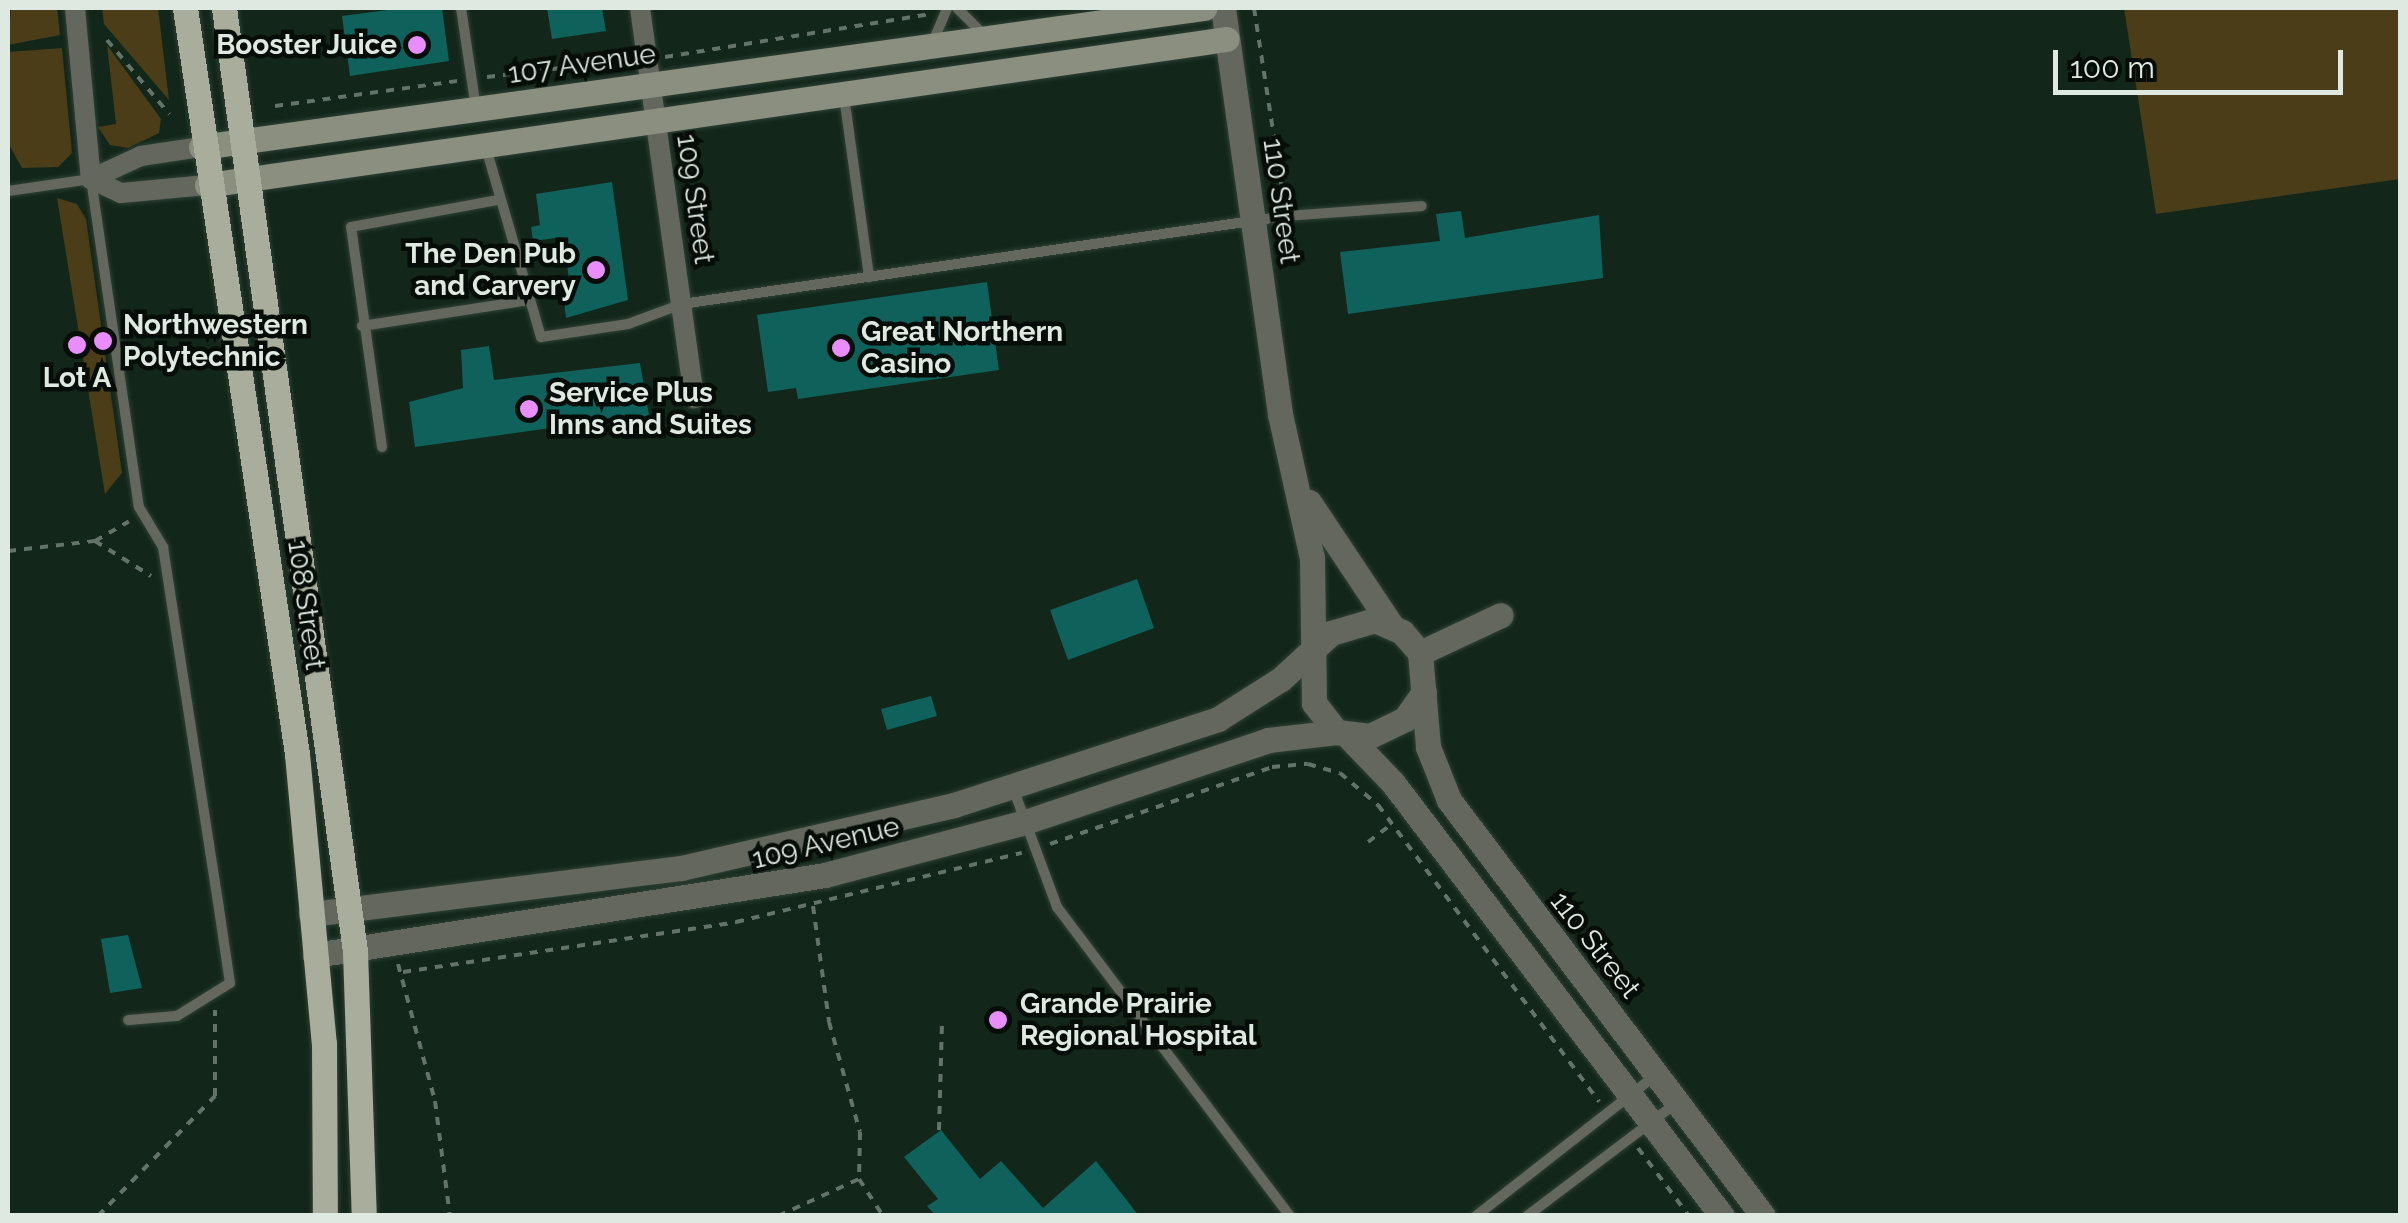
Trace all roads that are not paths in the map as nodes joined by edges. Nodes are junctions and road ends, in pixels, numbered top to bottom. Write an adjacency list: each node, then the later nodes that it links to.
1 (75, 8): 21 (street)
2 (184, 8): 20 (main road, 108 Street)
3 (224, 8): 18 (main road, 108 Street)
4 (461, 8): 16 (lane)
5 (640, 8): 13 (street, 109 Street)
6 (947, 8): 12 (lane)
7 (957, 8): 10 (lane)
8 (1204, 8): 10 (main road, 107 Avenue)
9 (1221, 8): 11 (street, 110 Street); 14 (main road)
10 (986, 38): 12 (main road, 107 Avenue)
11 (1227, 39): 14 (main road); 27 (street, 110 Street)
12 (932, 46): 13 (main road, 107 Avenue)
13 (650, 85): 16 (main road, 107 Avenue); 17 (street, 109 Street)
14 (915, 86): 15 (main road)
15 (844, 96): 17 (main road); 28 (lane)
16 (476, 109): 18 (main road, 107 Avenue)
17 (656, 122): 19 (main road); 30 (street, 109 Street)
18 (242, 141): 20 (main road, 107 Avenue); 22 (main road, 108 Street)
19 (485, 146): 22 (main road); 25 (lane)
20 (201, 147): 21 (street, 107 Avenue); 23 (main road, 108 Street)
21 (92, 180): 23 (street); 24 (lane); 47 (lane)
22 (247, 180): 23 (main road); 43 (main road, 108 Street)
23 (207, 186): 44 (main road, 108 Street)
24 (8, 191)
25 (498, 200): 29 (lane); 31 (lane)
26 (1422, 206): 27 (lane)
27 (1254, 220): 28 (lane); 34 (street, 110 Street)
28 (869, 276): 30 (lane)
29 (529, 300): 30 (lane); 31 (lane)
30 (682, 304): 32 (street, 109 Street)
31 (362, 326): 33 (lane)
32 (694, 398)
33 (382, 447)
34 (1289, 462): 36 (street, 110 Street); 38 (street, 110 Street)
35 (1501, 615): 37 (street)
36 (1391, 625): 37 (street); 38 (street)
37 (1420, 653): 39 (street)
38 (1310, 654): 40 (street); 41 (street, 109 Avenue)
39 (1424, 692): 40 (street); 48 (street, 110 Street)
40 (1342, 734): 42 (street, 109 Avenue); 49 (street)
41 (1013, 788): 42 (lane); 43 (street, 109 Avenue)
42 (1025, 822): 45 (street, 109 Avenue); 54 (lane)
43 (349, 910): 44 (street, 109 Avenue); 45 (main road, 108 Street)
44 (311, 914): 46 (main road, 108 Street)
45 (355, 951): 46 (street, 109 Avenue); 53 (main road, 108 Street)
46 (315, 955): 52 (main road, 108 Street)
47 (128, 1020)
48 (1657, 1074): 49 (lane); 50 (street, 110 Street)
49 (1632, 1094): 51 (street); 55 (lane)
50 (1678, 1102): 51 (lane); 58 (street, 110 Street)
51 (1652, 1122): 56 (lane); 57 (street)
52 (325, 1216)
53 (364, 1216)
54 (1290, 1216)
55 (1476, 1216)
56 (1527, 1216)
57 (1722, 1216)
58 (1763, 1216)

